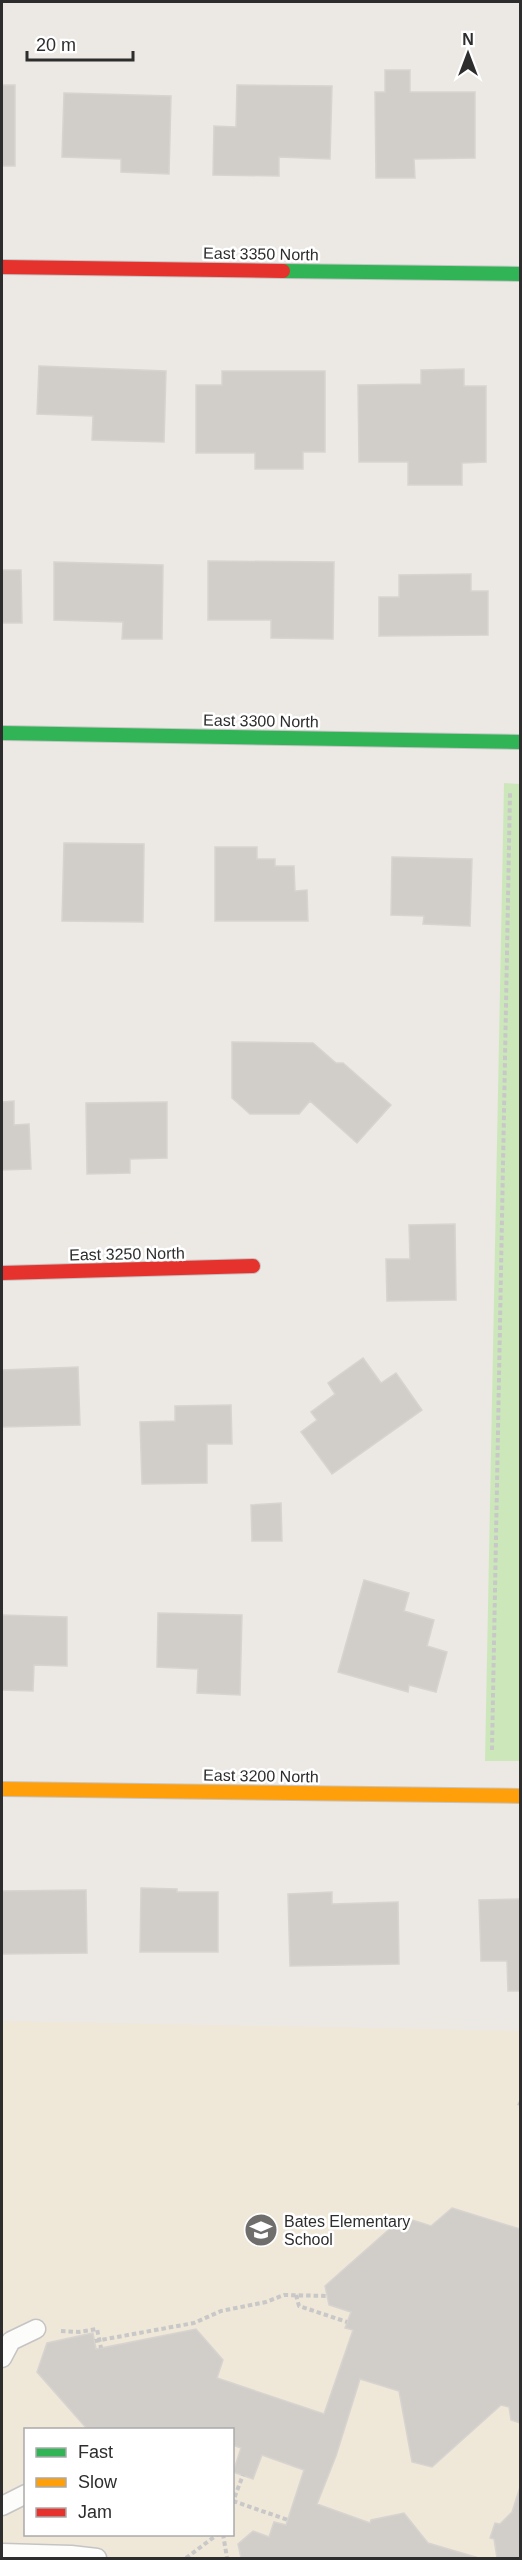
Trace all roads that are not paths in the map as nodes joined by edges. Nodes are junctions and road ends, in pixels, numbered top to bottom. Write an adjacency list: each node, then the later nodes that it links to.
1 (2, 267): 2 (street, East 3350 North)
2 (520, 274)
3 (2, 733): 4 (street, East 3300 North)
4 (520, 742)
5 (253, 1266): 6 (street, East 3250 North)
6 (2, 1273)
7 (2, 1789): 8 (street, East 3200 North)
8 (520, 1796)
9 (36, 2329): 10 (lane)
10 (2, 2358)
11 (24, 2495): 12 (lane)
12 (2, 2506)
13 (2, 2553): 14 (lane)
14 (98, 2559)

